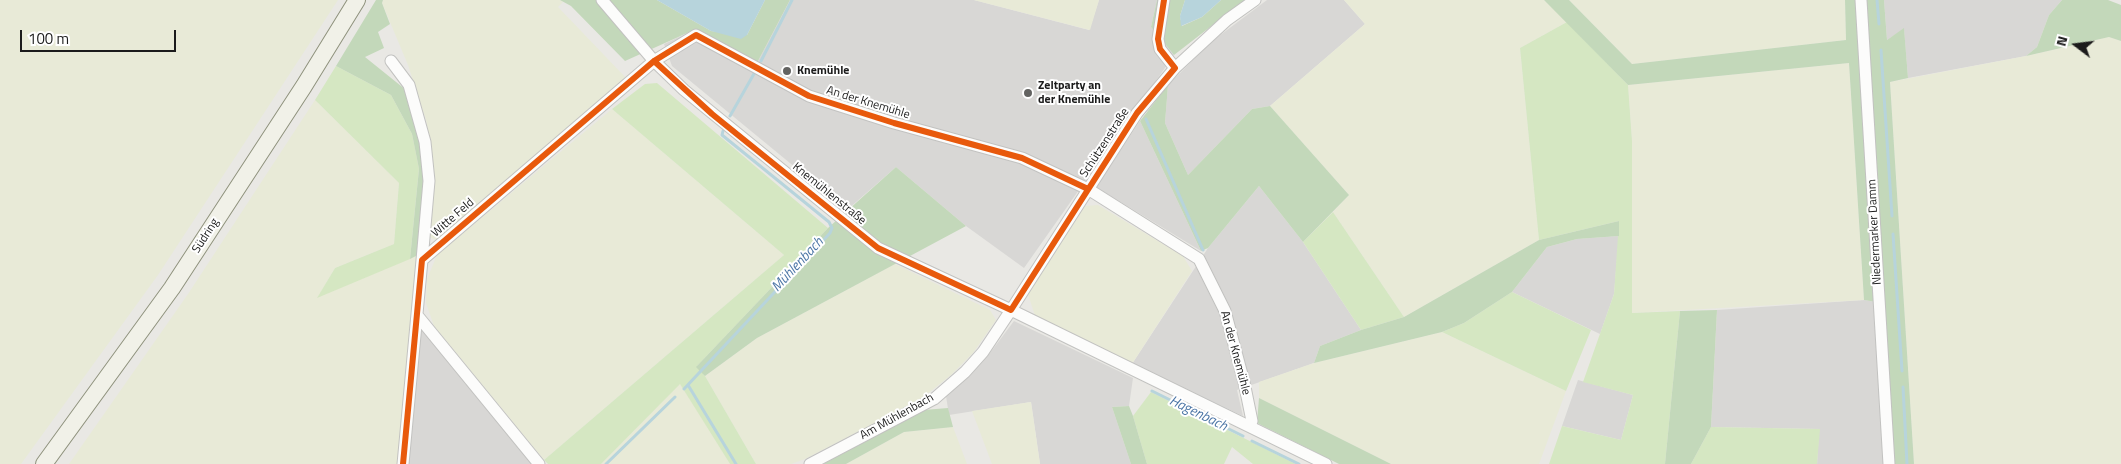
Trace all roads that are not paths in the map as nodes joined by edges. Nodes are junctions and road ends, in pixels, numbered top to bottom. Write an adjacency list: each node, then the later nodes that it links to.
1 (357, 0): 14 (main road, Südring)
2 (602, 0): 7 (street, Knemühlenstraße)
3 (1164, 0): 8 (street)
4 (1255, 0): 8 (street, Schützenstraße)
5 (1861, 0): 19 (street, Niedermarker Damm)
6 (391, 61): 10 (street, Witte Feld)
7 (654, 61): 9 (street, An der Knemühle); 10 (street, Witte Feld); 11 (street, Knemühlenstraße)
8 (1175, 68): 9 (street, Schützenstraße)
9 (1088, 189): 11 (street, Schützenstraße); 13 (street, An der Knemühle)
10 (422, 260): 12 (street, Witte Feld)
11 (1011, 310): 13 (street, Knemühlenstraße); 17 (street, Am Mühlenbach)
12 (417, 315): 15 (street, Witte Feld); 16 (street)
13 (1250, 426): 18 (street, Knemühlenstraße)
14 (44, 464)
15 (403, 464)
16 (538, 464)
17 (810, 464)
18 (1326, 464)
19 (1889, 464)

